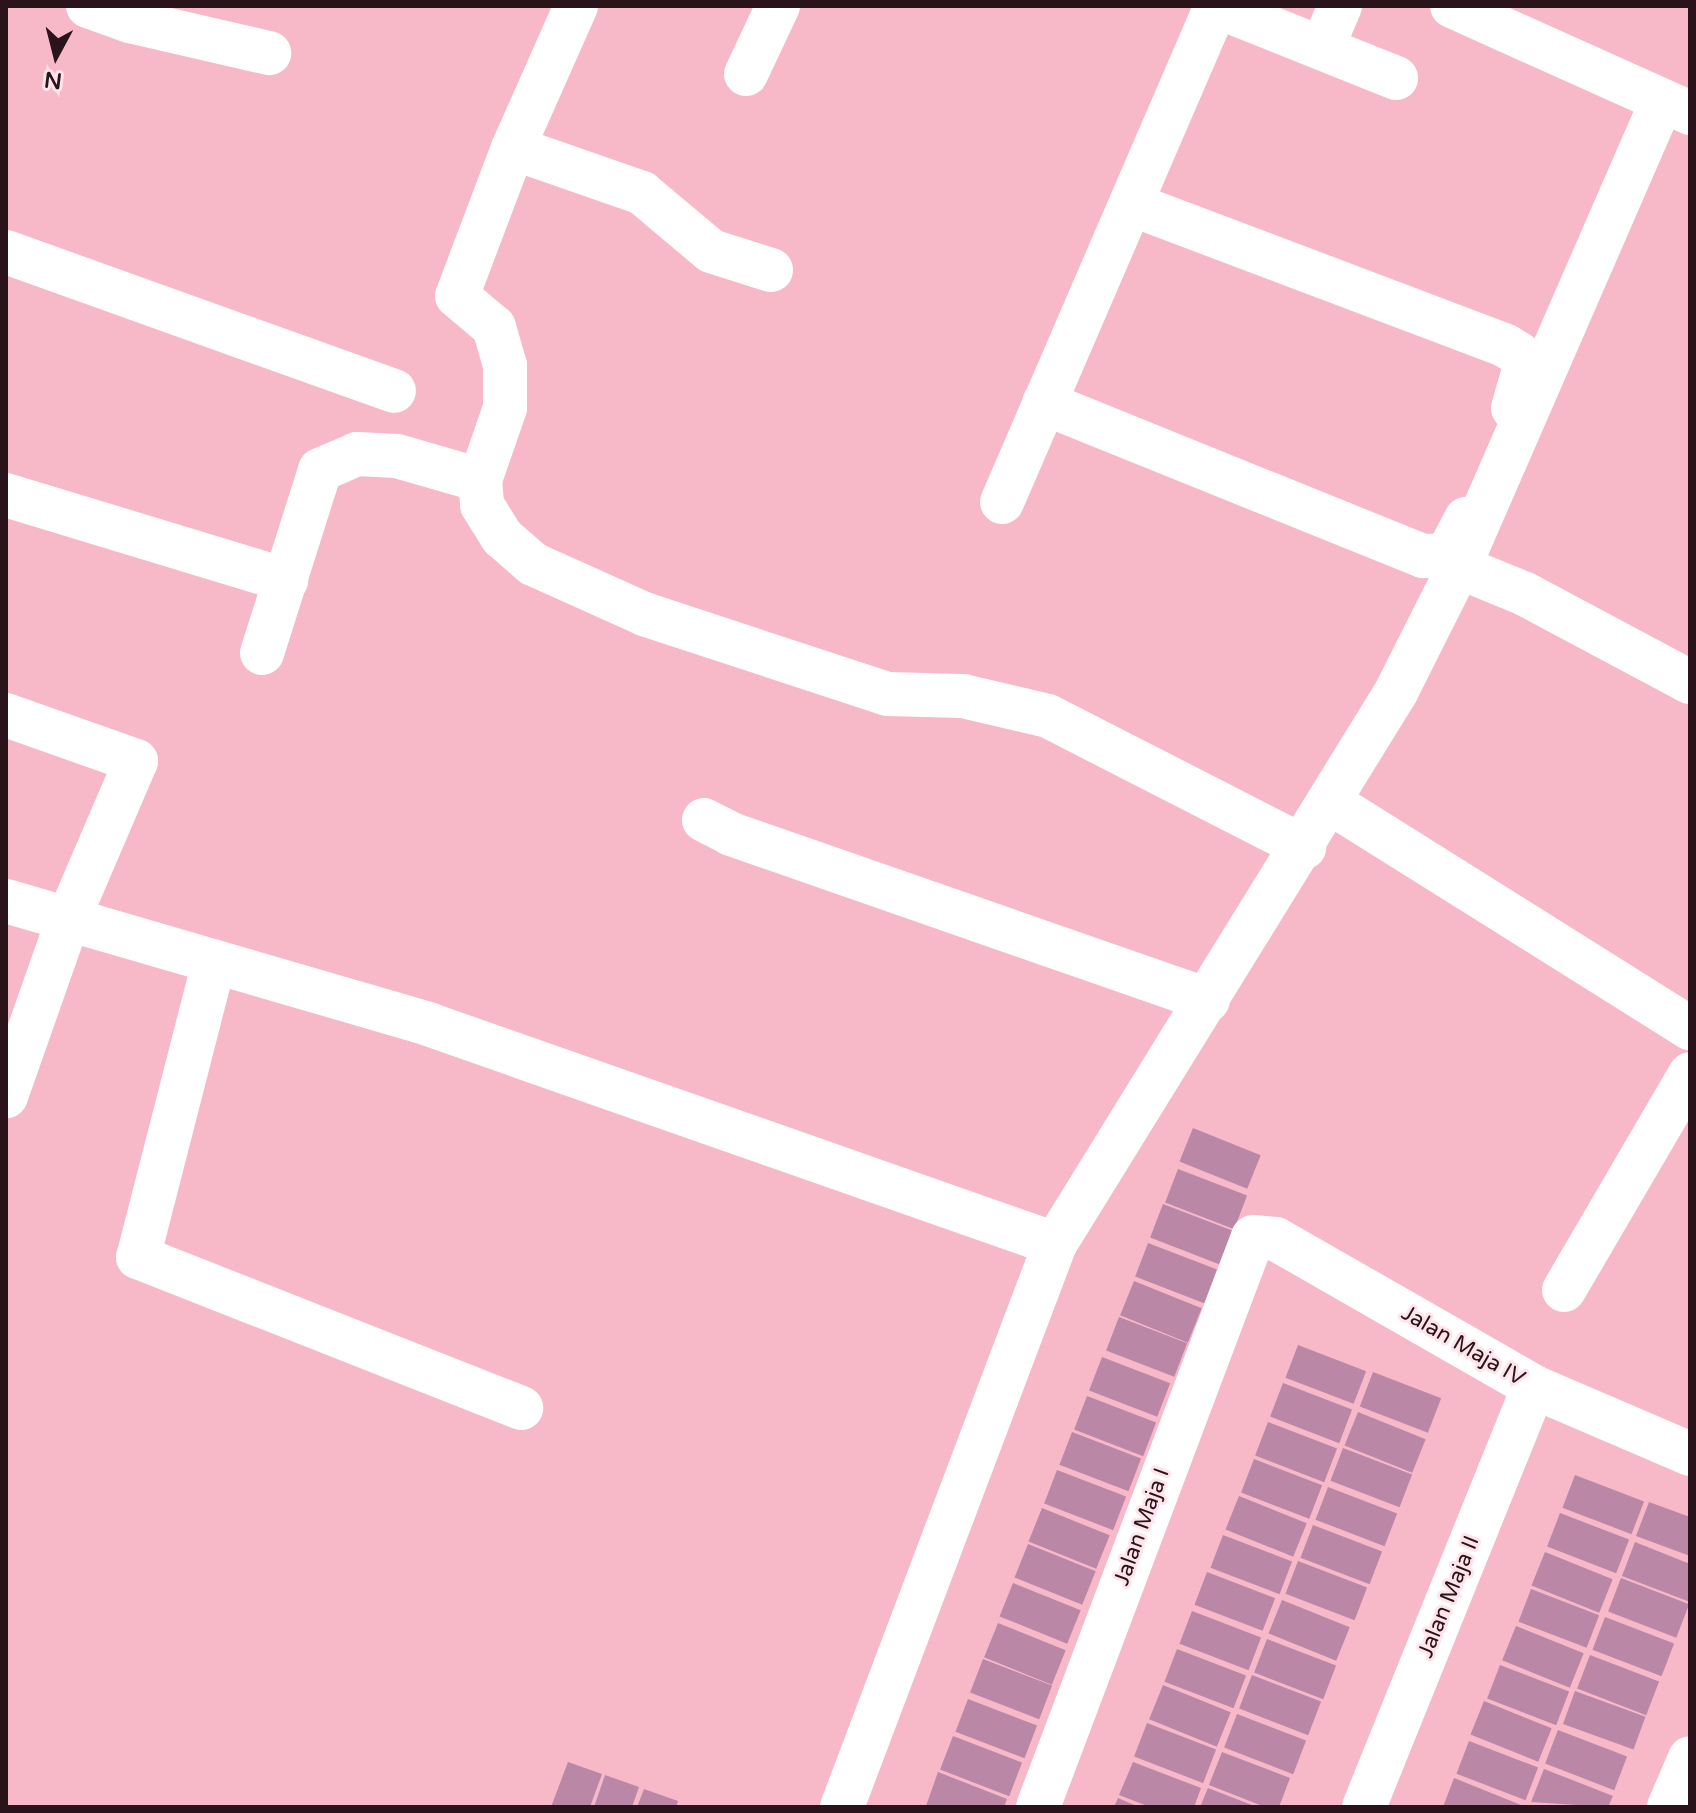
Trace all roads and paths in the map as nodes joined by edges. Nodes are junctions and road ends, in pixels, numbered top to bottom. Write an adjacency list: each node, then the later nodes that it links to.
1 (88, 6): 8 (street)
2 (576, 6): 12 (street)
3 (778, 6): 9 (street)
4 (1216, 6): 7 (street); 13 (street)
5 (1340, 6): 7 (street)
6 (1452, 6): 11 (street)
7 (1322, 48): 10 (street)
8 (269, 53)
9 (746, 74)
10 (1396, 78)
11 (1676, 107): 21 (street)
12 (513, 148): 15 (street); 18 (street)
13 (1131, 204): 17 (street); 17 (street)
14 (6, 252): 16 (street)
15 (771, 270)
16 (394, 391)
17 (1044, 403): 20 (street)
18 (480, 480): 22 (street); 28 (street)
19 (6, 495): 22 (street)
20 (1002, 502)
21 (1459, 567): 24 (street); 26 (street)
22 (286, 580): 23 (street)
23 (262, 653)
24 (1690, 682)
25 (6, 715): 30 (street)
26 (1331, 803): 28 (street); 33 (street)
27 (704, 820): 32 (street)
28 (1304, 847): 32 (street)
29 (6, 901): 30 (street)
30 (68, 920): 31 (street); 34 (street)
31 (214, 962): 37 (street); 41 (street)
32 (1208, 1000): 37 (street)
33 (1690, 1028)
34 (16, 1035): 36 (street)
35 (1690, 1074): 39 (street)
36 (6, 1096)
37 (1055, 1244): 44 (street)
38 (1246, 1247): 40 (street, Jalan Maja IV); 45 (street, Jalan Maja I)
39 (1564, 1290)
40 (1534, 1387): 42 (street, Jalan Maja IV); 46 (street, Jalan Maja II)
41 (521, 1408)
42 (1690, 1454)
43 (1690, 1758): 47 (street)
44 (842, 1807)
45 (1038, 1807)
46 (1364, 1807)
47 (1669, 1807)

